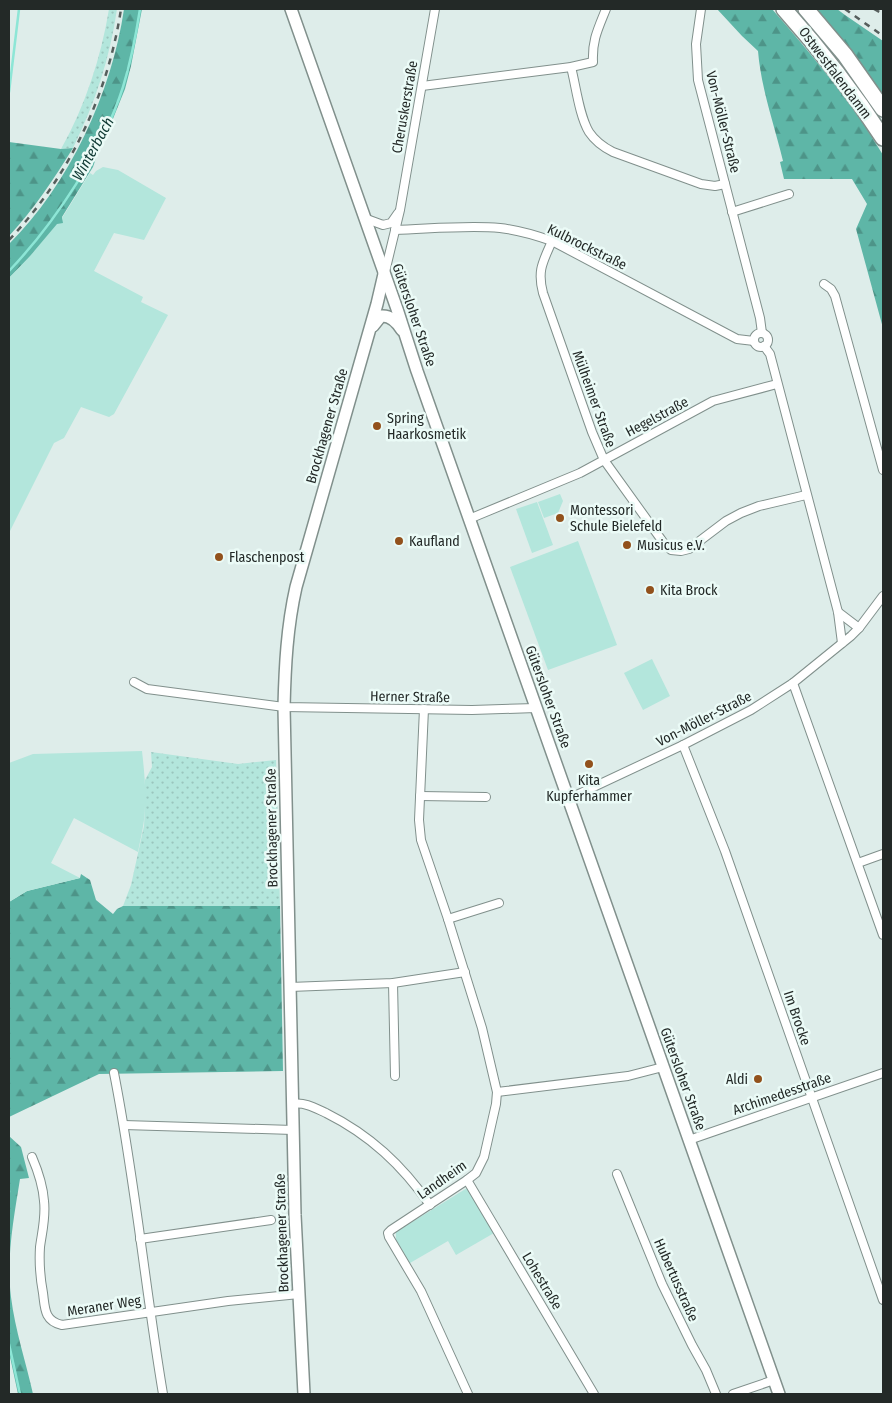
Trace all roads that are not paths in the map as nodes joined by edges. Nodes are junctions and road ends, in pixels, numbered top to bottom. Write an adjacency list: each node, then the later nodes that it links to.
1 (291, 9): 15 (main road, Gütersloher Straße)
2 (435, 9): 8 (street, Cheruskerstraße)
3 (606, 9): 7 (street)
4 (700, 9): 11 (street, Von-Möller-Straße)
5 (784, 9): 10 (highway, Ostwestfalendamm)
6 (806, 9): 9 (highway, Ostwestfalendamm)
7 (571, 66): 8 (street); 11 (street)
8 (422, 86): 13 (street, Cheruskerstraße)
9 (883, 109)
10 (883, 138)
11 (725, 184): 14 (street, Von-Möller-Straße)
12 (789, 194): 14 (street)
13 (400, 210): 15 (street); 16 (street, Cheruskerstraße)
14 (732, 212): 20 (street, Von-Möller-Straße)
15 (364, 218): 18 (main road, Gütersloher Straße)
16 (395, 230): 17 (street, Kulbrockstraße); 18 (street, Cheruskerstraße)
17 (552, 241): 23 (street, Kulbrockstraße); 26 (street, Mülheimer Straße)
18 (384, 274): 21 (main road, Brockhagener Straße); 22 (main road, Gütersloher Straße)
19 (824, 284): 27 (street)
20 (762, 333): 23 (street); 24 (street, Von-Möller-Straße)
21 (368, 335): 22 (main road); 36 (main road, Brockhagener Straße)
22 (405, 336): 29 (main road, Gütersloher Straße)
23 (754, 341): 24 (street)
24 (764, 346): 25 (street, Von-Möller-Straße)
25 (777, 384): 26 (street, Hegelstraße); 28 (street, Von-Möller-Straße)
26 (604, 460): 28 (street, Mülheimer Straße); 29 (street, Hegelstraße)
27 (883, 470)
28 (806, 495): 31 (street, Von-Möller-Straße)
29 (469, 519): 37 (main road, Gütersloher Straße)
30 (883, 596): 32 (street, Von-Möller-Straße)
31 (838, 612): 32 (street); 33 (street, Von-Möller-Straße)
32 (859, 628): 33 (street, Von-Möller-Straße)
33 (842, 643): 35 (street, Von-Möller-Straße)
34 (134, 682): 36 (street, Herner Straße)
35 (793, 683): 39 (street, Von-Möller-Straße); 44 (street)
36 (284, 707): 38 (street, Herner Straße); 50 (main road, Brockhagener Straße)
37 (536, 708): 38 (street, Herner Straße); 42 (main road, Gütersloher Straße)
38 (424, 709): 40 (street, Landheim)
39 (683, 745): 42 (street, Von-Möller-Straße); 56 (street, Im Brocke)
40 (420, 796): 41 (street); 46 (street, Landheim)
41 (486, 797)
42 (568, 799): 51 (main road, Gütersloher Straße)
43 (883, 854): 44 (street)
44 (858, 863): 47 (street)
45 (499, 903): 46 (street)
46 (448, 919): 48 (street, Landheim)
47 (883, 936)
48 (465, 972): 49 (street); 55 (street, Landheim)
49 (393, 983): 50 (street); 54 (street)
50 (290, 986): 57 (main road, Brockhagener Straße)
51 (663, 1066): 55 (street); 60 (main road, Gütersloher Straße)
52 (114, 1073): 58 (street)
53 (883, 1073): 56 (street, Archimedesstraße)
54 (395, 1076)
55 (496, 1092): 63 (street, Landheim)
56 (812, 1097): 60 (street, Archimedesstraße); 68 (street, Im Brocke)
57 (293, 1104): 59 (main road, Brockhagener Straße); 64 (street)
58 (124, 1125): 59 (street); 66 (street)
59 (293, 1130): 67 (main road, Brockhagener Straße)
60 (689, 1140): 70 (main road, Gütersloher Straße)
61 (32, 1157): 69 (street, Meraner Weg)
62 (617, 1174): 75 (street, Hubertusstraße)
63 (467, 1180): 64 (street, Landheim); 74 (street, Lohestraße)
64 (430, 1205): 73 (street, Landheim)
65 (272, 1220): 66 (street)
66 (140, 1239): 69 (street)
67 (299, 1294): 69 (street, Meraner Weg); 72 (main road, Brockhagener Straße)
68 (883, 1300)
69 (150, 1312): 71 (street)
70 (774, 1380): 76 (street); 77 (main road, Gütersloher Straße)
71 (163, 1394)
72 (304, 1394)
73 (468, 1394)
74 (594, 1394)
75 (716, 1394)
76 (734, 1394)
77 (779, 1394)

